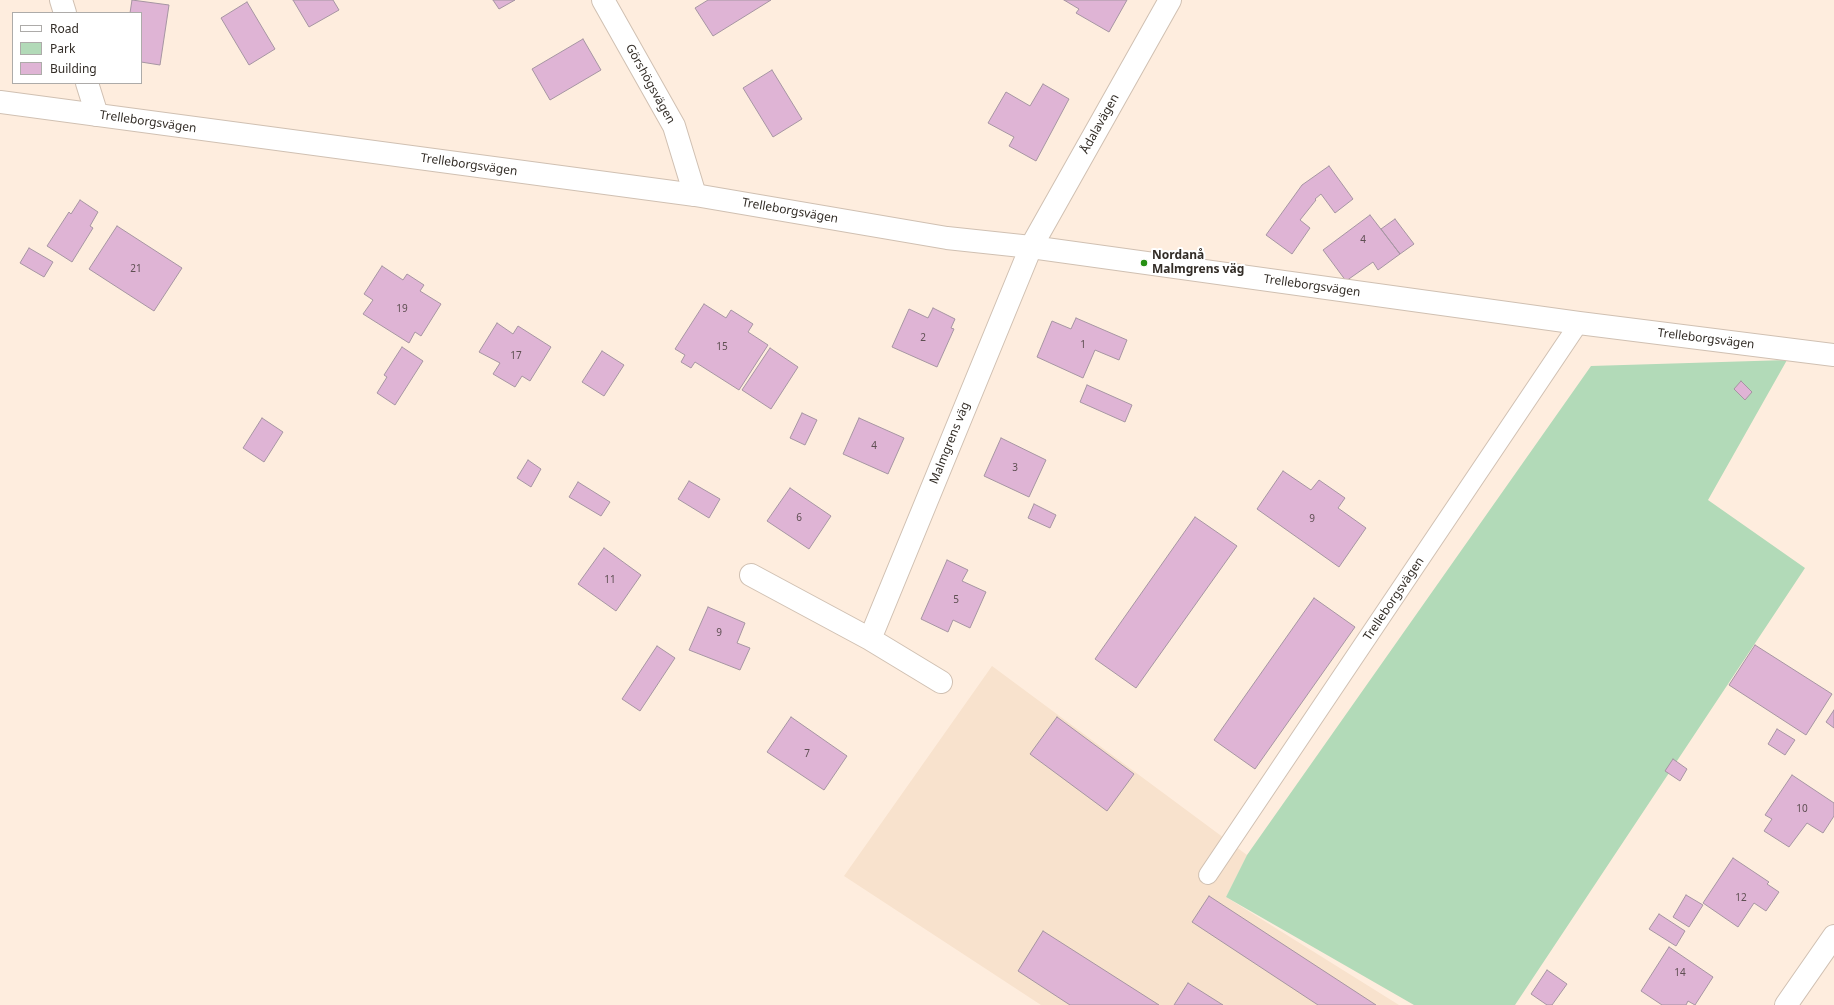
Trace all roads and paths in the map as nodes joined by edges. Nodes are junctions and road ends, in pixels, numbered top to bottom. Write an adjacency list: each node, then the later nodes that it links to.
1 (61, 0): 4 (street)
2 (603, 0): 8 (street, Görshögsvägen)
3 (1170, 0): 9 (street, Ådalavägen)
4 (65, 12)
5 (87, 84): 7 (street)
6 (0, 102): 7 (street, Trelleborgsvägen)
7 (97, 115): 8 (street, Trelleborgsvägen)
8 (695, 195): 9 (street, Trelleborgsvägen)
9 (1031, 247): 10 (street, Trelleborgsvägen); 13 (street, Malmgrens väg)
10 (1579, 323): 11 (street, Trelleborgsvägen); 15 (lane, Trelleborgsvägen)
11 (1834, 355)
12 (751, 575): 13 (street)
13 (870, 639): 14 (street)
14 (941, 682)
15 (1208, 875)
16 (1834, 936): 17 (street)
17 (1786, 1005)

